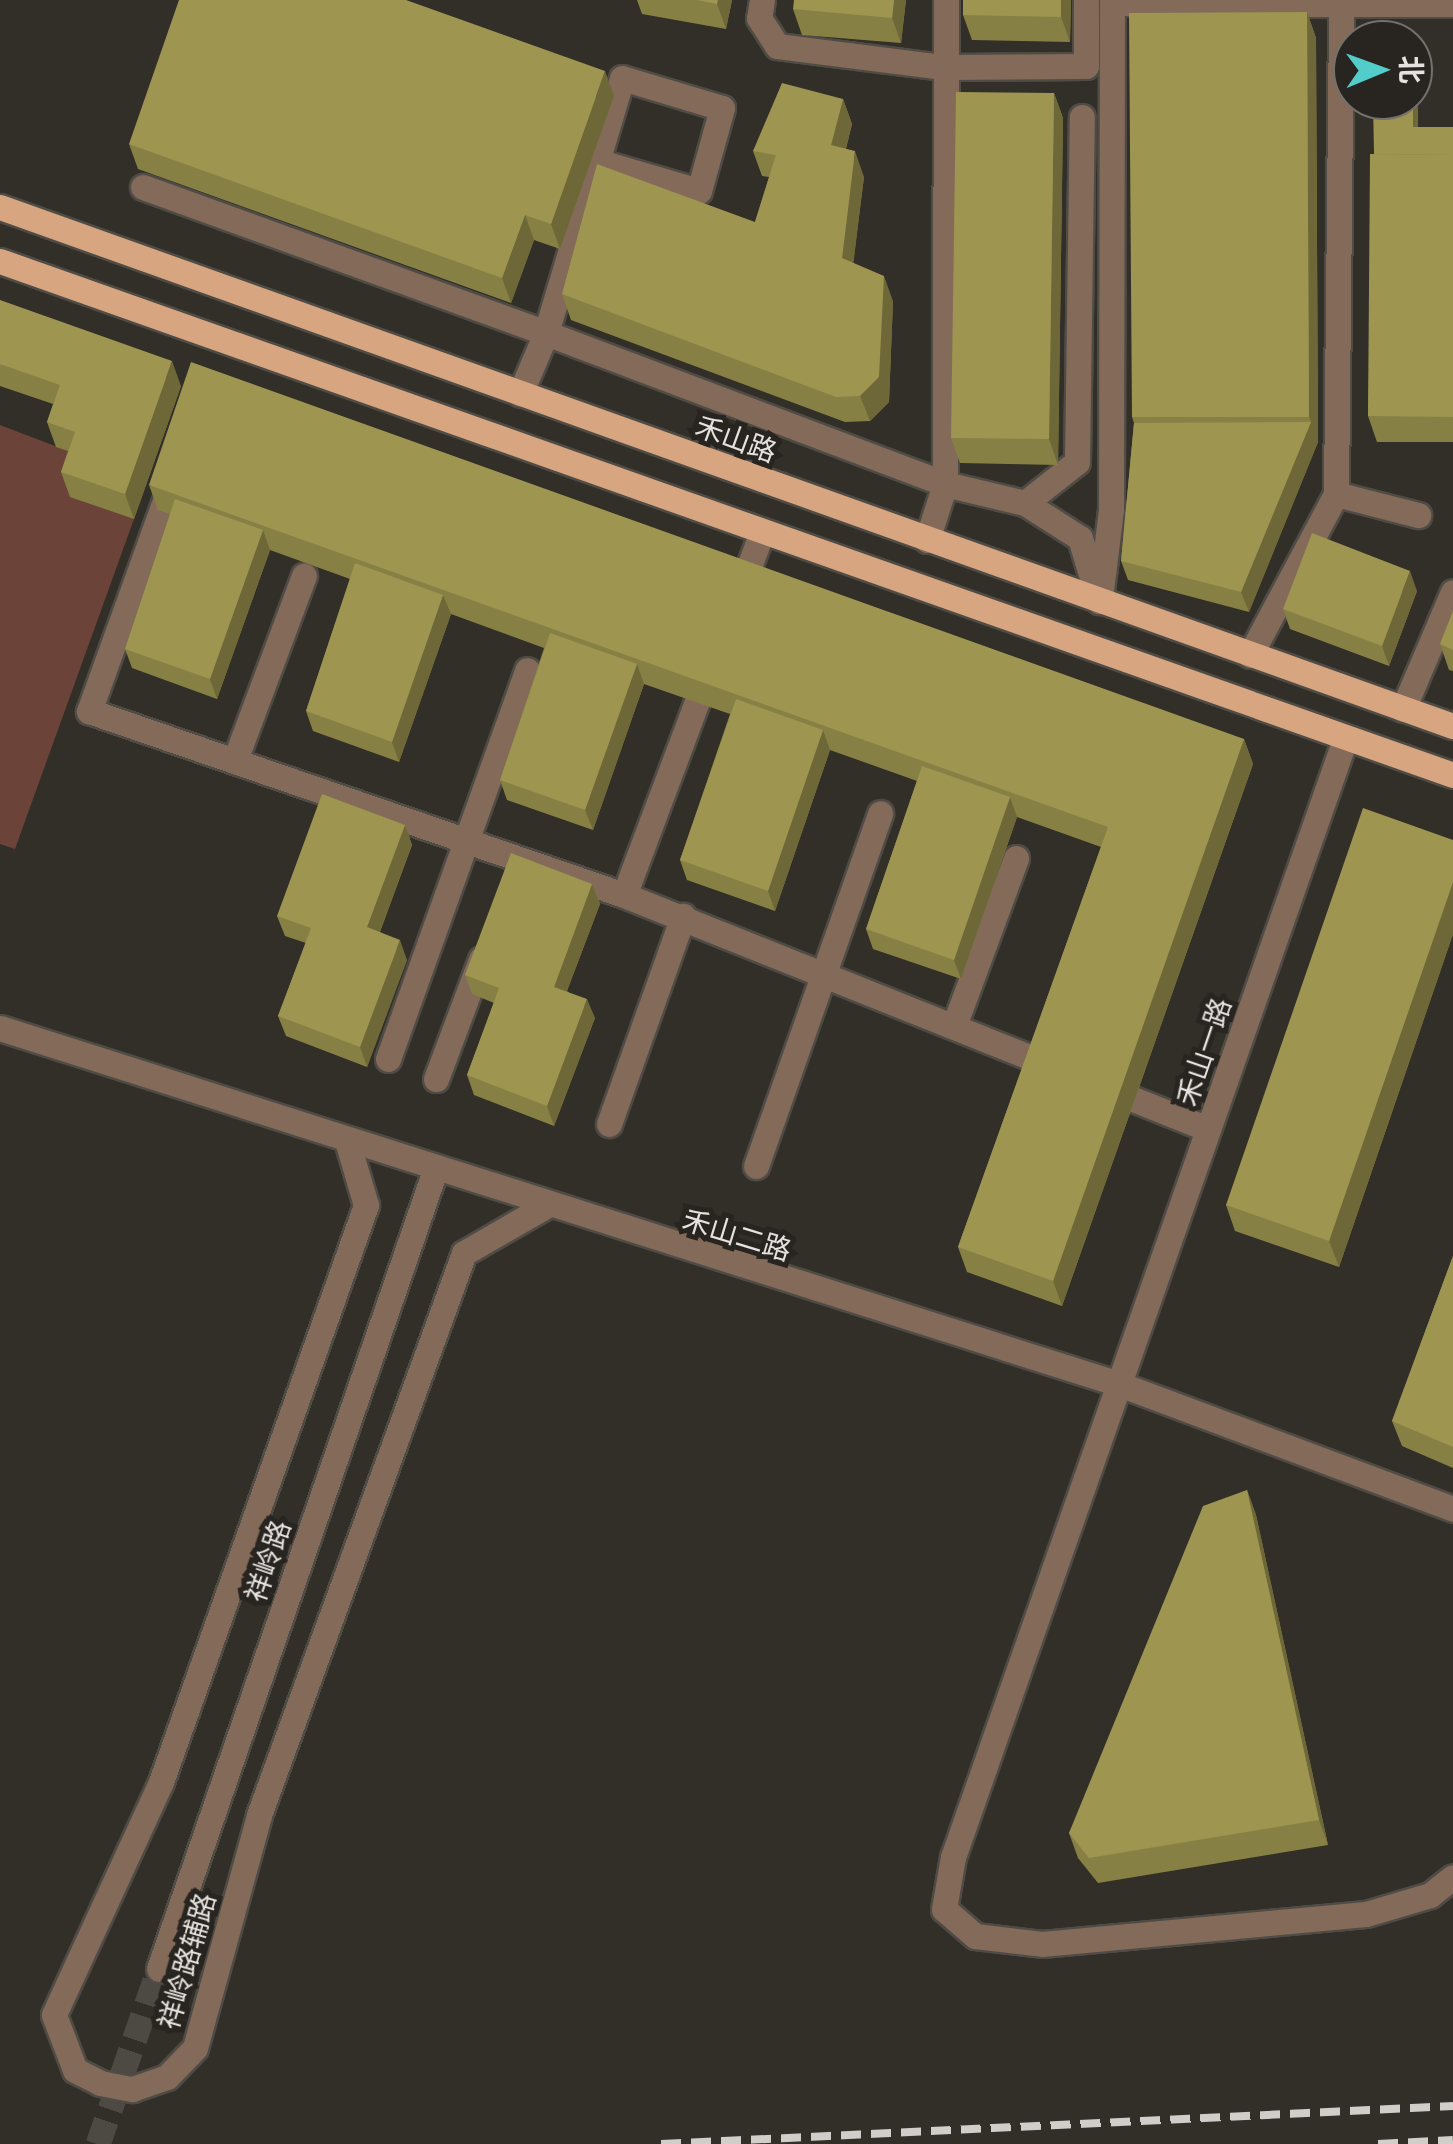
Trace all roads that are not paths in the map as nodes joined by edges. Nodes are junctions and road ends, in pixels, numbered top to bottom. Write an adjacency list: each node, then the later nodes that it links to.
1 (762, 0): 6 (street)
2 (946, 0): 6 (street)
3 (1342, 0): 4 (street); 5 (street); 16 (street)
4 (1103, 1): 6 (street); 23 (street)
5 (1453, 4)
6 (944, 67): 15 (street)
7 (1082, 117): 17 (street)
8 (600, 162): 8 (street); 12 (street)
9 (143, 187): 12 (street)
10 (0, 208): 13 (main road, 禾山路)
11 (0, 261): 19 (main road)
12 (546, 332): 13 (street); 15 (street)
13 (520, 394): 20 (main road, 禾山路)
14 (181, 456): 29 (street)
15 (945, 484): 17 (street); 20 (street)
16 (1336, 494): 18 (street); 24 (street)
17 (1025, 503): 23 (street)
18 (1418, 515)
19 (762, 532): 28 (main road); 36 (street)
20 (928, 540): 23 (main road, 禾山路)
21 (304, 574): 29 (street)
22 (1453, 592): 26 (street)
23 (1099, 601): 24 (main road, 禾山路)
24 (1250, 656): 26 (main road, 禾山路)
25 (527, 670): 32 (street)
26 (1403, 709): 27 (main road, 禾山路)
27 (1453, 726)
28 (1345, 739): 30 (main road); 48 (street, 禾山一路)
29 (235, 760): 32 (street)
30 (1453, 774)
31 (880, 814): 39 (street)
32 (466, 838): 33 (street); 43 (street)
33 (520, 856): 35 (street); 36 (street)
34 (1016, 858): 41 (street)
35 (506, 894)
36 (624, 895): 37 (street)
37 (684, 916): 39 (street); 47 (street)
38 (492, 931): 45 (street)
39 (824, 973): 41 (street); 50 (street)
40 (1044, 1024): 44 (street)
41 (954, 1026): 44 (street)
42 (0, 1028): 49 (street, 禾山二路)
43 (388, 1058)
44 (1032, 1058): 46 (street); 48 (street)
45 (436, 1079)
46 (1018, 1094)
47 (608, 1124)
48 (1208, 1129): 53 (street, 禾山一路)
49 (348, 1144): 51 (street, 禾山二路); 52 (street, 祥岭路辅路)
50 (756, 1166)
51 (434, 1174): 52 (street, 禾山二路); 56 (street, 祥岭路)
52 (544, 1208): 53 (street, 禾山二路)
53 (1118, 1384): 54 (street, 禾山二路); 55 (street, 禾山一路)
54 (1453, 1509)
55 (1453, 1877)
56 (159, 1969)

